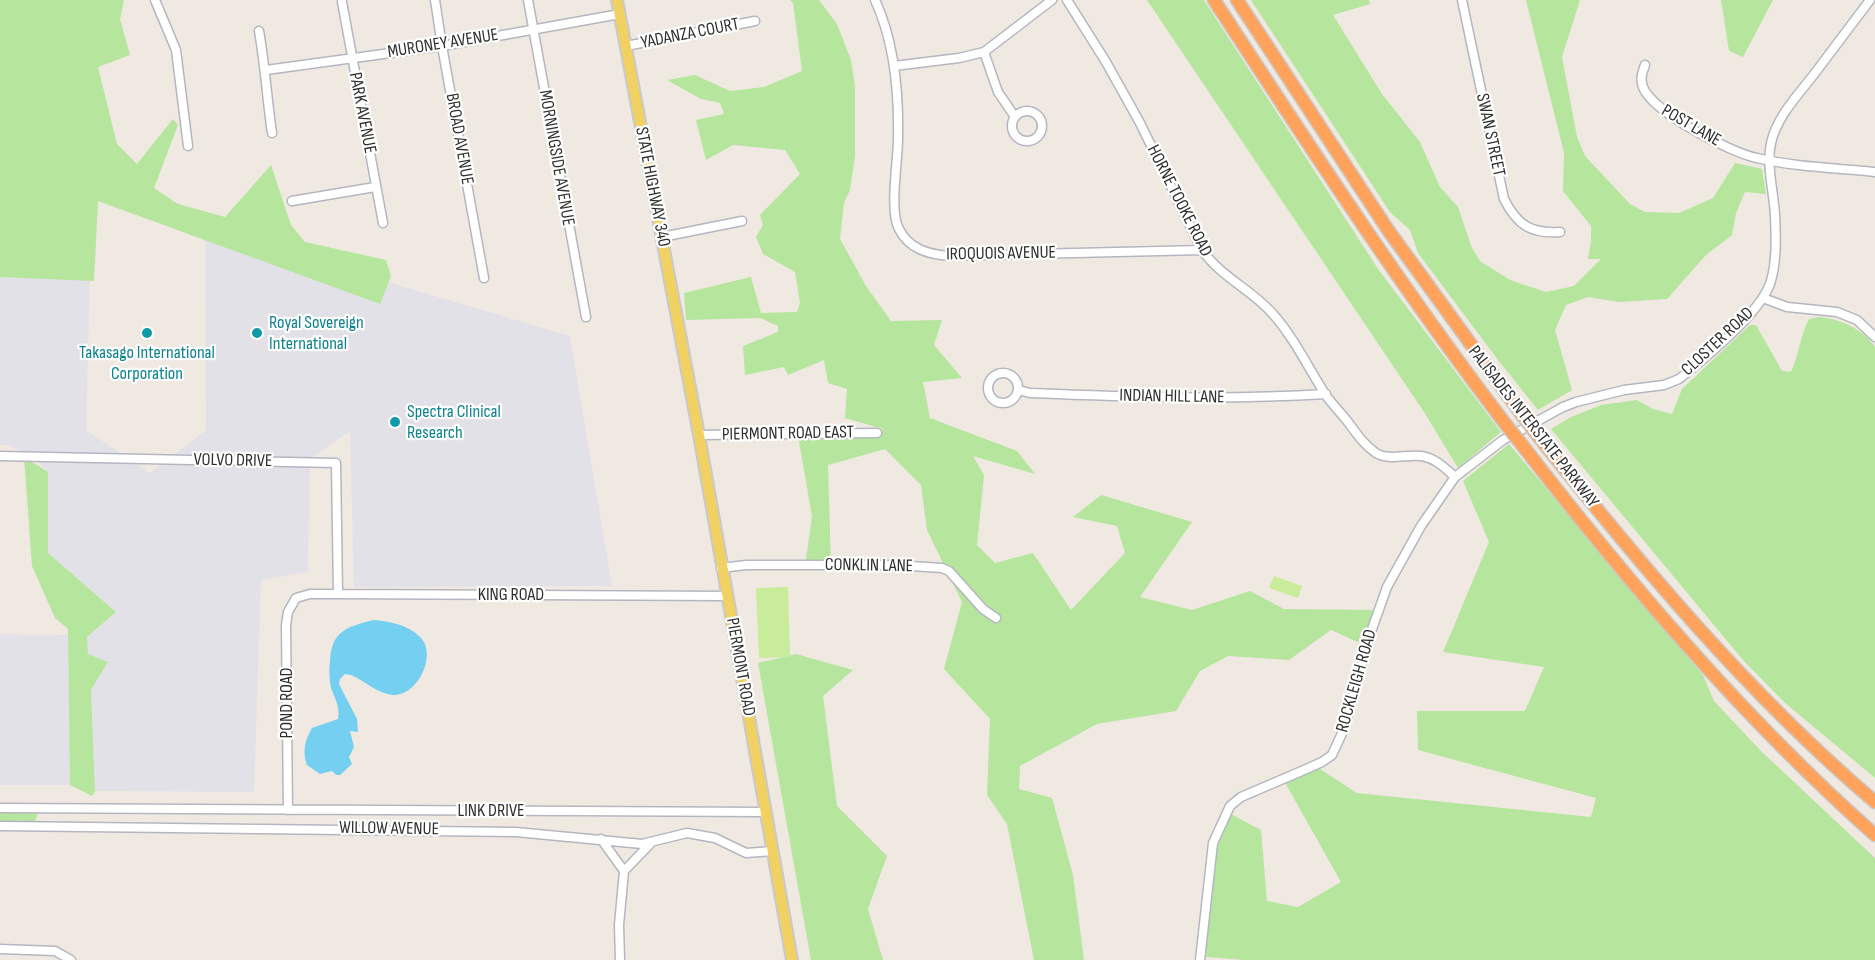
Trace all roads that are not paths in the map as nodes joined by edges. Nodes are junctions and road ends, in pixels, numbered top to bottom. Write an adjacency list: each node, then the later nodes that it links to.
1 (155, 0): 26 (street)
2 (435, 0): 17 (street, BROAD AVENUE)
3 (528, 0): 15 (street, MORNINGSIDE AVENUE)
4 (617, 0): 13 (main road, STATE HIGHWAY 340)
5 (875, 0): 22 (street, IROQUOIS AVENUE)
6 (1052, 0): 19 (street)
7 (1067, 0): 35 (street, HORNE TOOKE ROAD)
8 (1214, 0): 58 (highway, PALISADES INTERSTATE PARKWAY, bridge)
9 (1237, 0): 53 (highway, PALISADES INTERSTATE PARKWAY, bridge)
10 (1462, 0): 33 (street, SWAN STREET)
11 (1870, 0): 27 (street, CLOSTER ROAD)
12 (342, 2): 20 (street, PARK AVENUE)
13 (620, 14): 15 (street, MURONEY AVENUE); 18 (main road, STATE HIGHWAY 340)
14 (755, 21): 18 (street, YADANZA COURT)
15 (533, 30): 17 (street, MURONEY AVENUE); 38 (street, MORNINGSIDE AVENUE)
16 (259, 31): 23 (street)
17 (442, 46): 20 (street, MURONEY AVENUE); 36 (street, BROAD AVENUE)
18 (626, 46): 34 (main road, STATE HIGHWAY 340)
19 (984, 52): 22 (street); 24 (street)
20 (351, 58): 23 (street, MURONEY AVENUE); 29 (street, PARK AVENUE)
21 (1644, 65): 27 (street, POST LANE)
22 (894, 66): 35 (street, IROQUOIS AVENUE)
23 (266, 70): 25 (street)
24 (1015, 117)
25 (272, 133)
26 (188, 147)
27 (1770, 160): 28 (street, POST LANE); 37 (street, CLOSTER ROAD)
28 (1875, 172)
29 (375, 187): 30 (street); 32 (street, PARK AVENUE)
30 (292, 201)
31 (742, 221): 34 (street)
32 (383, 223)
33 (1560, 232)
34 (662, 237): 40 (main road, STATE HIGHWAY 340)
35 (1202, 250): 42 (street, HORNE TOOKE ROAD)
36 (484, 278)
37 (1763, 298): 39 (street); 46 (street, CLOSTER ROAD)
38 (586, 317)
39 (1875, 337)
40 (687, 375): 44 (main road, PIERMONT ROAD)
41 (1019, 390): 42 (street, INDIAN HILL LANE)
42 (1326, 394): 46 (street, HORNE TOOKE ROAD)
43 (877, 433): 44 (street, PIERMONT ROAD EAST)
44 (699, 435): 47 (main road, PIERMONT ROAD)
45 (0, 456): 49 (street, VOLVO DRIVE)
46 (1455, 477): 48 (street, CLOSTER ROAD)
47 (722, 568): 50 (main road, PIERMONT ROAD); 52 (street, CONKLIN LANE)
48 (1387, 587): 67 (street, ROCKLEIGH ROAD)
49 (338, 594): 50 (street, KING ROAD); 51 (street, KING ROAD)
50 (726, 596): 56 (main road, PIERMONT ROAD)
51 (296, 598): 55 (street, POND ROAD)
52 (996, 618)
53 (1875, 802)
54 (0, 808): 55 (street, LINK DRIVE)
55 (288, 810): 56 (street, LINK DRIVE)
56 (766, 812): 61 (main road, PIERMONT ROAD)
57 (0, 826): 59 (street, WILLOW AVENUE)
58 (1875, 835)
59 (600, 838): 60 (street, WILLOW AVENUE); 62 (street)
60 (652, 842): 61 (street, WILLOW AVENUE); 62 (street)
61 (773, 851): 66 (main road, PIERMONT ROAD)
62 (624, 872): 65 (street)
63 (0, 949): 64 (street)
64 (71, 960)
65 (620, 960)
66 (792, 960)
67 (1200, 960)

